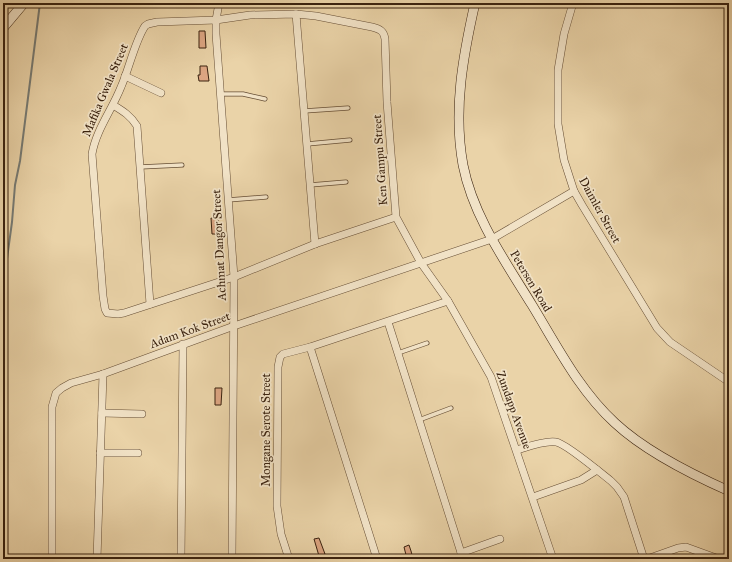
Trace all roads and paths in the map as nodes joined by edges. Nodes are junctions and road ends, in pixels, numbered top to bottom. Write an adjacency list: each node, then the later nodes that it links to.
1 (24, 3): 7 (street)
2 (219, 3): 6 (street, Achmat Dangor Street)
3 (475, 3): 25 (street, Petersen Road)
4 (573, 3): 21 (street, Daimler Street)
5 (296, 14): 6 (street, Ken Gampu Street); 14 (street); 24 (street, Ken Gampu Street)
6 (216, 20): 8 (street, Mafika Gwala Street); 10 (street, Achmat Dangor Street)
7 (3, 28)
8 (125, 76): 9 (street); 12 (street, Mafika Gwala Street)
9 (161, 93)
10 (221, 94): 11 (lane); 23 (street, Achmat Dangor Street)
11 (265, 99)
12 (113, 105): 18 (street); 31 (street, Mafika Gwala Street)
13 (348, 108): 14 (lane)
14 (304, 112): 16 (street)
15 (350, 140): 16 (lane)
16 (306, 144): 20 (street)
17 (182, 165): 18 (lane)
18 (140, 167): 30 (street)
19 (346, 182): 20 (lane)
20 (310, 185): 26 (street)
21 (574, 191): 25 (street, Adam Kok Street); 39 (street, Daimler Street)
22 (266, 197): 23 (lane)
23 (228, 200): 28 (street, Achmat Dangor Street)
24 (396, 217): 26 (street, Ken Gampu Street); 27 (street, Zundapp Avenue)
25 (492, 239): 27 (street, Adam Kok Street); 48 (street, Petersen Road)
26 (315, 244): 28 (street, Ken Gampu Street)
27 (421, 263): 29 (street, Zundapp Avenue); 33 (street, Adam Kok Street)
28 (234, 277): 30 (street, Ken Gampu Street); 33 (street, Achmat Dangor Street)
29 (448, 301): 32 (street, Mongane Serote Street); 44 (street, Zundapp Avenue)
30 (150, 304): 31 (street, Ken Gampu Street)
31 (105, 309)
32 (388, 322): 36 (street, Mongane Serote Street); 37 (street)
33 (234, 326): 35 (street, Adam Kok Street); 56 (street, Achmat Dangor Street)
34 (427, 343): 37 (lane)
35 (183, 344): 38 (street, Adam Kok Street); 55 (street)
36 (310, 347): 57 (street, Mongane Serote Street); 58 (street)
37 (398, 353): 43 (street)
38 (103, 374): 41 (street); 53 (street, Adam Kok Street)
39 (729, 382)
40 (451, 408): 43 (lane)
41 (102, 413): 42 (street); 45 (street)
42 (142, 414)
43 (419, 420): 51 (street)
44 (517, 450): 47 (street); 49 (street, Zundapp Avenue)
45 (100, 453): 46 (street); 54 (street)
46 (138, 454)
47 (597, 470): 49 (street); 60 (street)
48 (729, 491)
49 (532, 497): 59 (street, Zundapp Avenue)
50 (500, 539): 51 (street)
51 (462, 556)
52 (716, 558): 60 (street)
53 (52, 559)
54 (97, 559)
55 (181, 559)
56 (232, 559)
57 (289, 559)
58 (377, 559)
59 (553, 559)
60 (646, 559)

